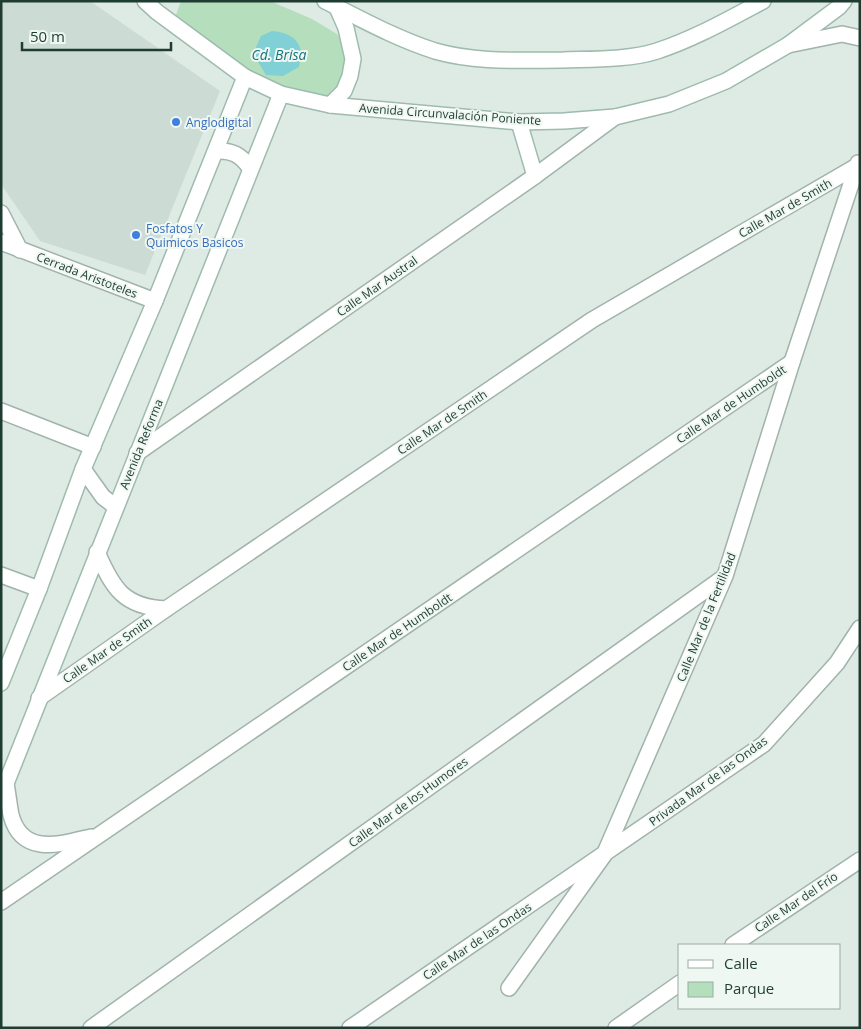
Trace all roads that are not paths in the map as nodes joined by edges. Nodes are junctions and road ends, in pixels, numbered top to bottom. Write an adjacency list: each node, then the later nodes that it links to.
1 (145, 1): 5 (street, Avenida Circunvalación Poniente)
2 (763, 1): 4 (street)
3 (844, 1): 7 (street, Avenida Circunvalación Poniente)
4 (332, 3): 10 (street)
5 (160, 7): 8 (street, Avenida Circunvalación Poniente)
6 (860, 38): 7 (street)
7 (788, 45): 11 (street, Avenida Circunvalación Poniente)
8 (245, 77): 9 (street, Avenida Circunvalación Poniente); 13 (street)
9 (281, 94): 10 (street, Avenida Circunvalación Poniente); 15 (street, Avenida Reforma)
10 (330, 105): 12 (street, Avenida Circunvalación Poniente)
11 (615, 117): 12 (street, Avenida Circunvalación Poniente); 16 (street, Calle Mar Austral)
12 (519, 122): 16 (street)
13 (216, 150): 15 (street); 20 (street)
14 (858, 163): 21 (street, Calle Mar de la Fertilidad); 31 (street, Calle Mar de Smith)
15 (250, 168): 24 (street, Avenida Reforma)
16 (535, 176): 24 (street, Calle Mar Austral)
17 (1, 213): 19 (street, Cerrada Aristoteles)
18 (1, 242): 19 (street, Cerrada Aristoteles)
19 (20, 250): 20 (street, Cerrada Aristoteles)
20 (155, 301): 23 (street)
21 (792, 362): 29 (street, Calle Mar de la Fertilidad); 36 (street, Calle Mar de Humboldt)
22 (1, 411): 23 (street)
23 (93, 447): 25 (street)
24 (137, 453): 26 (street, Avenida Reforma)
25 (83, 469): 26 (street); 30 (street)
26 (116, 507): 27 (street, Avenida Reforma)
27 (97, 552): 31 (street); 34 (street, Avenida Reforma)
28 (1, 575): 30 (street)
29 (725, 576): 37 (street, Calle Mar de la Fertilidad); 43 (street, Calle Mar de los Humores)
30 (39, 589): 33 (street)
31 (166, 609): 34 (street, Calle Mar de Smith)
32 (860, 628): 37 (street, Privada Mar de las Ondas)
33 (1, 683)
34 (39, 698): 35 (street, Avenida Reforma)
35 (4, 790): 36 (street)
36 (100, 835): 39 (street, Calle Mar de Humboldt)
37 (604, 855): 42 (street, Calle Mar de la Fertilidad); 44 (street, Calle Mar de las Ondas)
38 (860, 860): 40 (street, Calle Mar del Frío)
39 (1, 902)
40 (735, 944)
41 (678, 984): 45 (street)
42 (509, 988)
43 (91, 1028)
44 (350, 1028)
45 (616, 1028)

